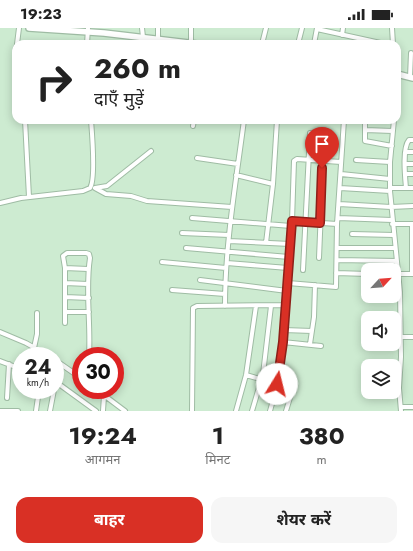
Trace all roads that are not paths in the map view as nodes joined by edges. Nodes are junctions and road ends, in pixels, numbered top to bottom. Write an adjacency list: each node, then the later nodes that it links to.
1 (19, 28): 15 (street)
2 (29, 28): 11 (street)
3 (142, 28): 13 (street)
4 (158, 28): 14 (street)
5 (191, 28): 18 (street)
6 (266, 28): 19 (street)
7 (302, 28): 20 (street)
8 (317, 28): 12 (street); 21 (street)
9 (342, 28): 12 (street)
10 (392, 28): 23 (street)
11 (87, 30): 13 (street); 16 (street)
12 (342, 35): 22 (street)
13 (143, 37): 14 (street)
14 (158, 39): 17 (street)
15 (18, 40)
16 (88, 40)
17 (161, 40)
18 (191, 40)
19 (263, 40)
20 (299, 40)
21 (315, 40)
22 (366, 40)
23 (393, 40)
24 (411, 53): 26 (street)
25 (401, 75): 26 (street)
26 (412, 78)
27 (25, 124): 63 (street)
28 (91, 124): 57 (street)
29 (243, 124): 48 (street)
30 (277, 124): 56 (street)
31 (344, 124): 46 (street)
32 (366, 124): 34 (street)
33 (394, 124): 35 (street)
34 (365, 130): 35 (street); 38 (street)
35 (393, 131): 38 (street)
36 (310, 132): 43 (street)
37 (413, 140): 40 (street)
38 (392, 146): 47 (street)
39 (151, 152): 58 (street)
40 (405, 152): 41 (street); 49 (street)
41 (413, 152)
42 (197, 158): 48 (street)
43 (308, 160): 45 (street); 71 (street); 73 (street)
44 (356, 160): 47 (street)
45 (323, 162): 46 (street); 75 (street)
46 (341, 162): 51 (street)
47 (390, 162): 55 (street)
48 (238, 164): 54 (street)
49 (405, 164): 50 (street); 52 (street)
50 (413, 164)
51 (340, 174): 55 (street); 59 (street)
52 (405, 174): 53 (street); 60 (street)
53 (413, 174)
54 (236, 175): 56 (street); 67 (street)
55 (390, 179): 62 (street)
56 (273, 184): 76 (street)
57 (90, 188): 58 (street); 63 (street)
58 (95, 188): 67 (street)
59 (340, 188): 62 (street); 65 (street)
60 (406, 188): 61 (street); 62 (street)
61 (413, 188)
62 (390, 190): 68 (street)
63 (29, 197): 64 (street)
64 (0, 203)
65 (339, 204): 68 (street); 70 (street)
66 (413, 206): 68 (street)
67 (232, 207): 72 (street)
68 (391, 207): 74 (street)
69 (192, 218): 72 (street)
70 (338, 218): 74 (street); 77 (street)
71 (292, 221): 73 (street); 79 (street)
72 (231, 222): 76 (street); 82 (street)
73 (305, 222): 75 (street); 101 (street)
74 (392, 222): 78 (street); 83 (street)
75 (320, 223): 77 (street); 92 (street)
76 (269, 224): 79 (street); 85 (street)
77 (337, 224): 88 (street)
78 (412, 224): 105 (street)
79 (292, 226): 86 (street)
80 (182, 233): 82 (street)
81 (352, 234): 83 (street)
82 (229, 235): 84 (street)
83 (394, 235): 89 (street)
84 (229, 241): 85 (street); 90 (street)
85 (266, 243): 86 (street)
86 (290, 244): 91 (street)
87 (186, 248): 90 (street)
88 (337, 248): 89 (street); 93 (street)
89 (395, 248): 94 (street)
90 (228, 251): 91 (street); 96 (street)
91 (289, 257): 99 (street)
92 (318, 258)
93 (337, 260): 94 (street); 102 (street)
94 (397, 261)
95 (162, 262): 98 (street)
96 (227, 263): 98 (street); 99 (street)
97 (65, 268): 100 (street); 100 (street); 107 (street)
98 (226, 268): 108 (street)
99 (288, 268): 109 (street)
100 (88, 269): 110 (street)
101 (303, 270)
102 (336, 273): 103 (street); 111 (street)
103 (361, 274)
104 (401, 274): 105 (street)
105 (412, 274)
106 (200, 280): 108 (street)
107 (65, 283): 110 (street); 115 (street)
108 (225, 283): 113 (street); 114 (street)
109 (288, 283): 111 (street); 113 (street)
110 (88, 284): 116 (street)
111 (315, 285): 126 (street)
112 (172, 290): 114 (street)
113 (287, 291): 117 (street)
114 (225, 294): 118 (street)
115 (65, 297): 116 (street); 121 (street)
116 (88, 298): 122 (street)
117 (286, 305): 120 (street); 125 (street)
118 (225, 306): 119 (street); 158 (street)
119 (256, 306): 120 (street); 140 (street)
120 (271, 306): 141 (street)
121 (65, 312): 122 (street); 124 (street)
122 (89, 312): 135 (street)
123 (37, 313): 134 (street)
124 (65, 323)
125 (284, 330): 126 (street); 130 (street)
126 (312, 331): 131 (street)
127 (0, 332): 133 (street)
128 (401, 337): 129 (street)
129 (413, 338)
130 (283, 342): 131 (street); 142 (street)
131 (310, 344): 132 (street)
132 (321, 346)
133 (32, 347)
134 (34, 347)
135 (89, 347)
136 (400, 351): 150 (street)
137 (0, 361): 138 (street)
138 (9, 364): 139 (street); 144 (street)
139 (12, 365)
140 (246, 375): 141 (street); 159 (street)
141 (262, 380): 142 (street); 160 (street)
142 (277, 384): 161 (street); 162 (street)
143 (64, 390): 155 (street)
144 (7, 398)
145 (38, 399): 153 (street)
146 (52, 399): 154 (street)
147 (104, 399): 156 (street)
148 (108, 399): 157 (street)
149 (413, 407): 150 (street)
150 (401, 409)
151 (0, 411): 152 (street)
152 (18, 411)
153 (36, 411)
154 (50, 411)
155 (96, 411)
156 (103, 411)
157 (125, 411)
158 (192, 411)
159 (236, 411)
160 (252, 411)
161 (270, 411)
162 (286, 411)

